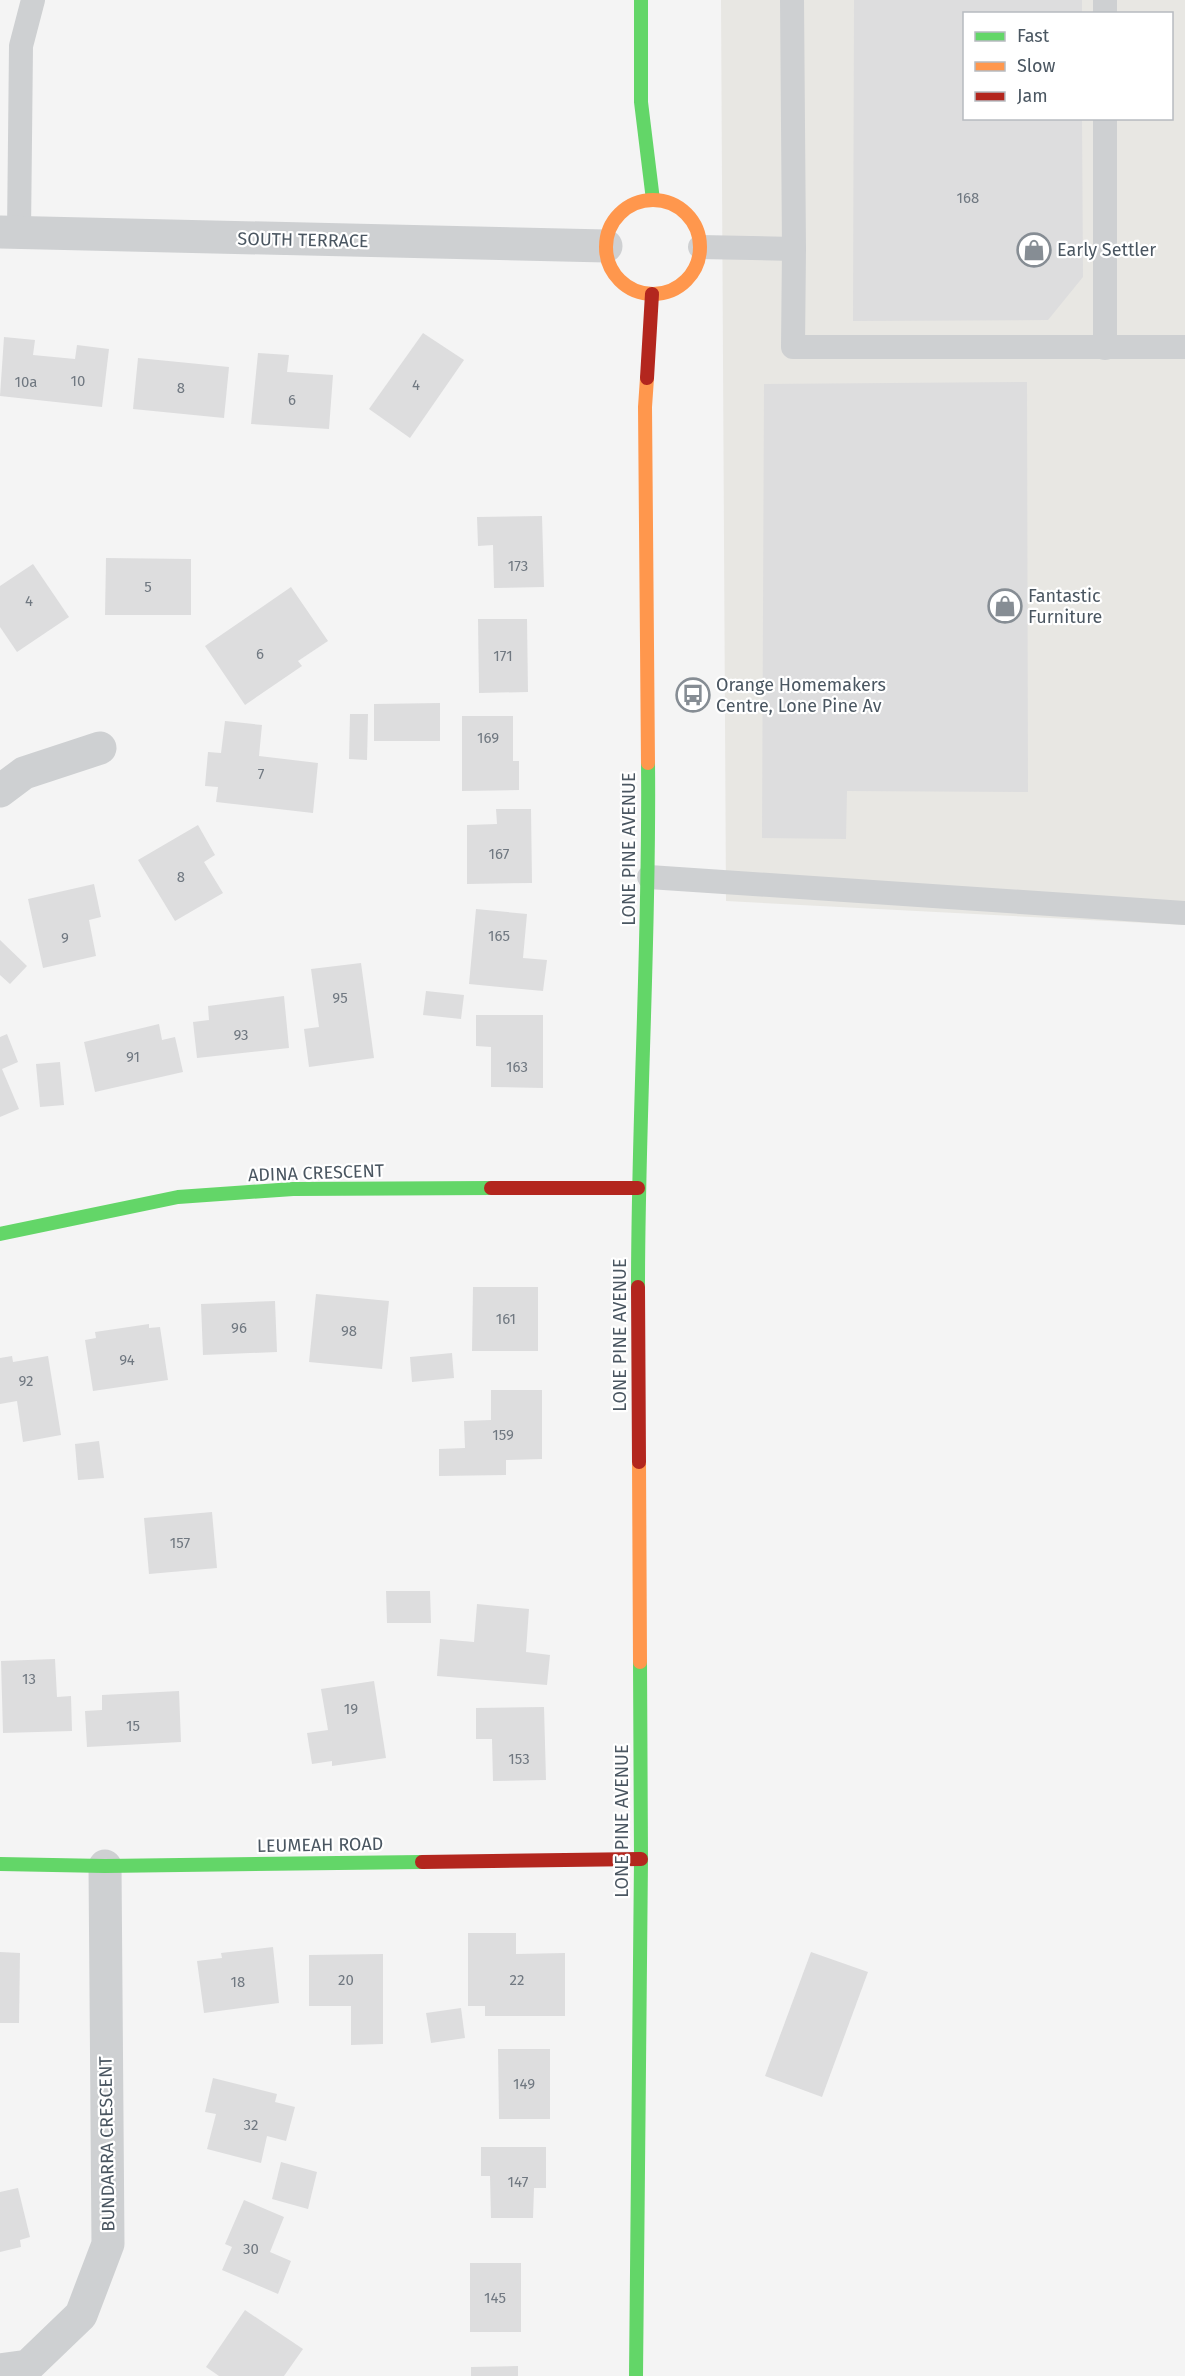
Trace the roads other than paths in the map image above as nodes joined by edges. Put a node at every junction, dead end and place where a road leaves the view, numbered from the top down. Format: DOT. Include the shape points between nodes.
graph roads {
  1 [pos="33,0"];
  2 [pos="641,0"];
  3 [pos="792,0"];
  4 [pos="1105,120"];
  5 [pos="653,200"];
  6 [pos="9,232"];
  7 [pos="606,246"];
  8 [pos="700,247"];
  9 [pos="794,249"];
  10 [pos="652,294"];
  11 [pos="1185,347"];
  12 [pos="1105,348"];
  13 [pos="100,748"];
  14 [pos="0,791"];
  15 [pos="649,876"];
  16 [pos="1185,913"];
  17 [pos="638,1188"];
  18 [pos="0,1234"];
  19 [pos="641,1859"];
  20 [pos="0,1864"];
  21 [pos="105,1866"];
  22 [pos="0,2370"];
  23 [pos="636,2376"];
  1 -- 6 [label="lane" via="21,46"];
  2 -- 5 [label="street" via="641,102"];
  3 -- 9 [label="lane"];
  4 -- 12 [label="lane"];
  5 -- 7 [label="street" via="639,202 615,219"];
  5 -- 8 [label="street" via="681,208 698,232"];
  6 -- 7 [label="street, SOUTH TERRACE"];
  7 -- 10 [label="street" via="611,267 624,284"];
  8 -- 9 [label="lane"];
  8 -- 10 [label="street" via="691,275 667,292"];
  9 -- 12 [label="lane" via="793,347"];
  10 -- 15 [label="street, LONE PINE AVENUE" via="645,407"];
  11 -- 12 [label="lane"];
  13 -- 14 [label="street" via="24,773"];
  15 -- 16 [label="lane"];
  15 -- 17 [label="street, LONE PINE AVENUE"];
  17 -- 18 [label="street, ADINA CRESCENT" via="293,1189 178,1197"];
  17 -- 19 [label="street, LONE PINE AVENUE"];
  19 -- 21 [label="street, LEUMEAH ROAD"];
  19 -- 23 [label="street, LONE PINE AVENUE"];
  20 -- 21 [label="street, LEUMEAH ROAD"];
  21 -- 22 [label="street, BUNDARRA CRESCENT" via="108,2244 81,2315 28,2366"];
}
